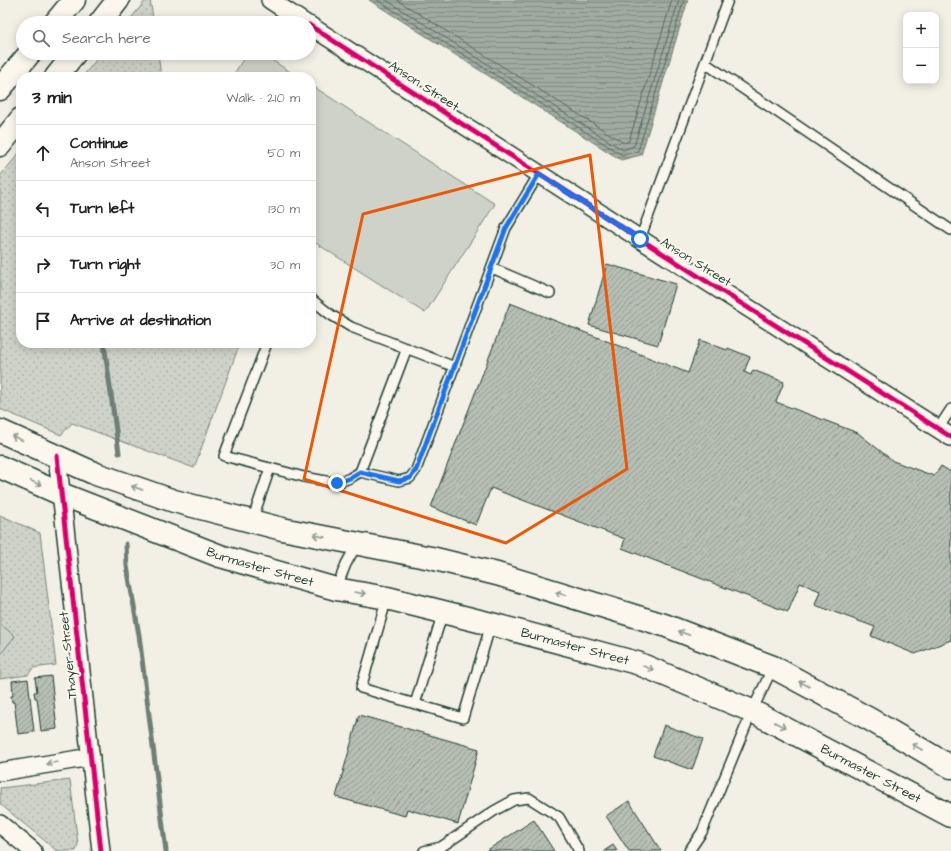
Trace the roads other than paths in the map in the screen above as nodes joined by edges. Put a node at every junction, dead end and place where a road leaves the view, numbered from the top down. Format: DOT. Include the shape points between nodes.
graph roads {
  1 [pos="74,0"];
  2 [pos="270,0"];
  3 [pos="728,0"];
  4 [pos="61,16"];
  5 [pos="295,16"];
  6 [pos="316,30"];
  7 [pos="24,60"];
  8 [pos="69,60"];
  9 [pos="705,63"];
  10 [pos="60,72"];
  11 [pos="0,89"];
  12 [pos="16,125"];
  13 [pos="0,145"];
  14 [pos="539,174"];
  15 [pos="951,230"];
  16 [pos="640,239"];
  17 [pos="492,268"];
  18 [pos="550,293"];
  19 [pos="316,303"];
  20 [pos="265,348"];
  21 [pos="407,348"];
  22 [pos="455,367"];
  23 [pos="951,409"];
  24 [pos="0,431"];
  25 [pos="945,433"];
  26 [pos="57,456"];
  27 [pos="0,467"];
  28 [pos="270,468"];
  29 [pos="360,472"];
  30 [pos="61,494"];
  31 [pos="252,521"];
  32 [pos="357,544"];
  33 [pos="336,589"];
  34 [pos="387,598"];
  35 [pos="443,612"];
  36 [pos="491,624"];
  37 [pos="773,667"];
  38 [pos="414,704"];
  39 [pos="752,711"];
  40 [pos="91,757"];
  41 [pos="949,764"];
  42 [pos="0,772"];
  43 [pos="951,816"];
  44 [pos="0,824"];
  45 [pos="33,851"];
  46 [pos="101,851"];
  47 [pos="424,851"];
  48 [pos="578,851"];
  49 [pos="689,851"];
  1 -- 4 [label="main road"];
  2 -- 5 [label="street"];
  3 -- 9 [label="lane"];
  6 -- 14 [label="street, Anson Street"];
  7 -- 11 [label="main road"];
  8 -- 10 [label="main road"];
  9 -- 15 [label="lane"];
  9 -- 16 [label="lane"];
  12 -- 13 [label="main road"];
  14 -- 16 [label="street, Anson Street"];
  14 -- 17 [label="lane" via="506,228"];
  16 -- 25 [label="street, Anson Street"];
  17 -- 18 [label="lane"];
  17 -- 22 [label="lane"];
  19 -- 21 [label="lane" via="351,327"];
  20 -- 28 [label="lane" via="224,456"];
  21 -- 22 [label="lane"];
  21 -- 29 [label="lane"];
  22 -- 29 [label="lane" via="416,470 410,478 399,481"];
  23 -- 25 [label="lane"];
  26 -- 24 [label="main road, one-way"];
  26 -- 30 [label="street, Thayer Street"];
  31 -- 26 [label="main road, one-way" via="174,501 96,474"];
  27 -- 30 [label="main road, Burmaster Street, one-way"];
  28 -- 29 [label="lane" via="337,483"];
  28 -- 31 [label="lane"];
  30 -- 33 [label="main road, Burmaster Street" via="220,556"];
  30 -- 40 [label="street, Thayer Street"];
  32 -- 31 [label="main road, one-way"];
  32 -- 33 [label="lane"];
  37 -- 32 [label="main road, one-way" via="664,625 498,574"];
  33 -- 34 [label="main road, Burmaster Street, one-way"];
  34 -- 35 [label="main road, Burmaster Street"];
  34 -- 38 [label="lane" via="361,688"];
  35 -- 36 [label="main road, Burmaster Street"];
  35 -- 38 [label="lane"];
  36 -- 38 [label="lane" via="463,718"];
  36 -- 39 [label="main road, Burmaster Street, one-way" via="637,663"];
  37 -- 39 [label="lane"];
  41 -- 37 [label="main road, one-way"];
  39 -- 43 [label="main road, Burmaster Street, one-way"];
  39 -- 49 [label="lane" via="702,832"];
  40 -- 42 [label="street, one-way"];
  40 -- 46 [label="street, Thayer Street"];
  44 -- 45 [label="street"];
  47 -- 48 [label="lane" via="441,847 494,810 514,800 530,798 558,817"];
}
